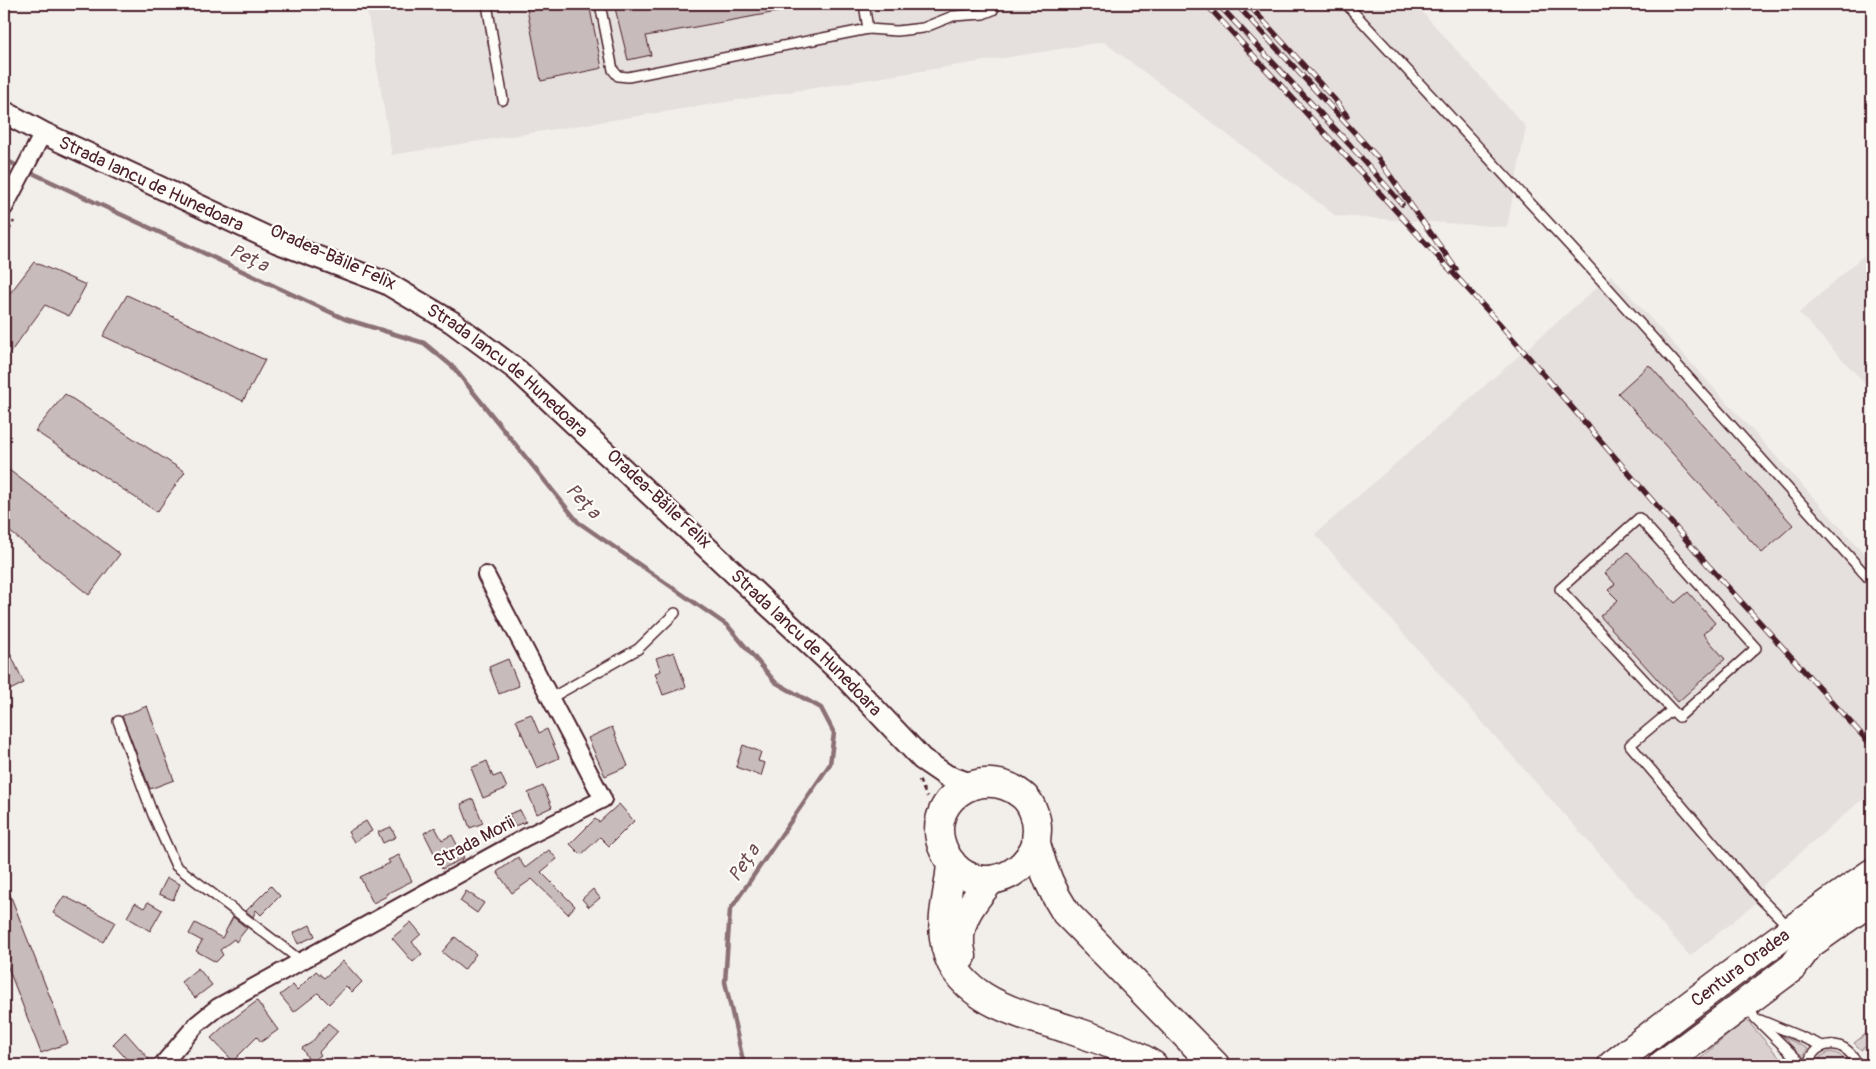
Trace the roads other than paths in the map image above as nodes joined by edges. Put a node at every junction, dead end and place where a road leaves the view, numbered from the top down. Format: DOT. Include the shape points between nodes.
graph roads {
  1 [pos="487,4"];
  2 [pos="600,4"];
  3 [pos="864,4"];
  4 [pos="996,4"];
  5 [pos="1346,4"];
  6 [pos="868,29"];
  7 [pos="503,100"];
  8 [pos="4,112"];
  9 [pos="40,139"];
  10 [pos="4,208"];
  11 [pos="486,575"];
  12 [pos="1872,582"];
  13 [pos="675,613"];
  14 [pos="550,699"];
  15 [pos="1672,710"];
  16 [pos="118,721"];
  17 [pos="922,759"];
  18 [pos="972,785"];
  19 [pos="946,808"];
  20 [pos="1036,844"];
  21 [pos="951,862"];
  22 [pos="1872,873"];
  23 [pos="999,878"];
  24 [pos="1872,890"];
  25 [pos="1872,900"];
  26 [pos="1066,912"];
  27 [pos="1791,929"];
  28 [pos="300,960"];
  29 [pos="982,995"];
  30 [pos="1751,1010"];
  31 [pos="1823,1046"];
  32 [pos="1637,1055"];
  33 [pos="162,1065"];
  34 [pos="1153,1065"];
  35 [pos="1215,1065"];
  36 [pos="1598,1065"];
  37 [pos="1612,1065"];
  38 [pos="1662,1065"];
  39 [pos="1803,1065"];
  40 [pos="1808,1065"];
  41 [pos="1857,1065"];
  1 -- 7 [label="lane"];
  2 -- 6 [label="lane" via="613,70 618,76 628,77"];
  3 -- 6 [label="lane"];
  4 -- 6 [label="lane" via="993,10 983,14 954,16 923,28 897,31"];
  5 -- 12 [label="lane"];
  8 -- 9 [label="street, Strada Iancu de Hunedoara"];
  9 -- 10 [label="street"];
  9 -- 17 [label="street, Strada Iancu de Hunedoara" via="277,242 386,283 452,322 516,370 560,410 840,672"];
  11 -- 14 [label="street, Strada Morii"];
  13 -- 14 [label="lane" via="638,649"];
  14 -- 28 [label="street, Strada Morii" via="602,799"];
  15 -- 15 [label="lane" via="1679,717 1756,648 1639,518 1560,589"];
  15 -- 27 [label="lane" via="1630,745 1761,899"];
  16 -- 28 [label="lane" via="176,866"];
  17 -- 18 [label="street, Strada Iancu de Hunedoara" via="947,776"];
  17 -- 19 [label="street, Strada Iancu de Hunedoara"];
  18 -- 19 [label="highway" via="957,794"];
  18 -- 20 [label="highway" via="998,783 1011,787 1024,797 1036,819"];
  19 -- 21 [label="highway" via="940,836"];
  20 -- 23 [label="highway" via="1022,866"];
  20 -- 26 [label="highway" via="1051,886"];
  21 -- 23 [label="highway" via="976,878"];
  21 -- 29 [label="highway" via="943,921 944,939 948,956 957,972"];
  22 -- 27 [label="highway, Centura Oradea"];
  23 -- 26 [label="highway"];
  23 -- 29 [label="highway" via="968,907 960,935 960,949 969,976"];
  24 -- 32 [label="highway, Centura Oradea"];
  25 -- 30 [label="highway" via="1810,944 1793,967"];
  26 -- 35 [label="highway"];
  27 -- 32 [label="highway, Centura Oradea"];
  28 -- 33 [label="street, Strada Morii" via="218,1007 196,1024"];
  29 -- 34 [label="highway" via="1010,1010 1117,1048"];
  30 -- 31 [label="lane"];
  30 -- 38 [label="highway"];
  30 -- 39 [label="lane"];
  31 -- 40 [label="lane" via="1812,1055"];
  31 -- 41 [label="lane" via="1844,1048 1855,1058"];
  32 -- 36 [label="highway"];
  32 -- 37 [label="highway, Centura Oradea"];
}
